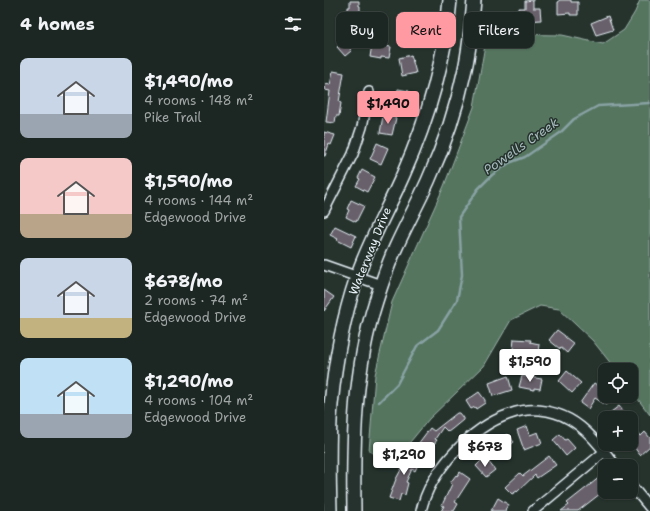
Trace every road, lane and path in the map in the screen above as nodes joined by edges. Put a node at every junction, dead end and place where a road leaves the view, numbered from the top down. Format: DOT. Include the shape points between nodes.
graph roads {
  1 [pos="450,0"];
  2 [pos="474,0"];
  3 [pos="369,92"];
  4 [pos="324,211"];
  5 [pos="324,265"];
  6 [pos="358,277"];
  7 [pos="381,285"];
  8 [pos="604,452"];
  9 [pos="610,459"];
  10 [pos="638,493"];
  11 [pos="650,508"];
  12 [pos="330,511"];
  13 [pos="354,511"];
  14 [pos="421,511"];
  15 [pos="533,511"];
  1 -- 6 [label="main road, Waterway Drive" via="438,78 420,134"];
  2 -- 7 [label="main road, Waterway Drive" via="465,68 451,121 428,181"];
  3 -- 4 [label="street" via="353,154"];
  5 -- 6 [label="street"];
  6 -- 7 [label="street"];
  6 -- 12 [label="main road, Waterway Drive" via="342,331 335,369 329,442"];
  7 -- 13 [label="main road, Waterway Drive" via="371,318 356,405"];
  8 -- 9 [label="street"];
  8 -- 14 [label="street" via="589,433 568,418 537,410 511,413 490,423 458,448 435,476"];
  8 -- 15 [label="street"];
  10 -- 11 [label="street"];
}
